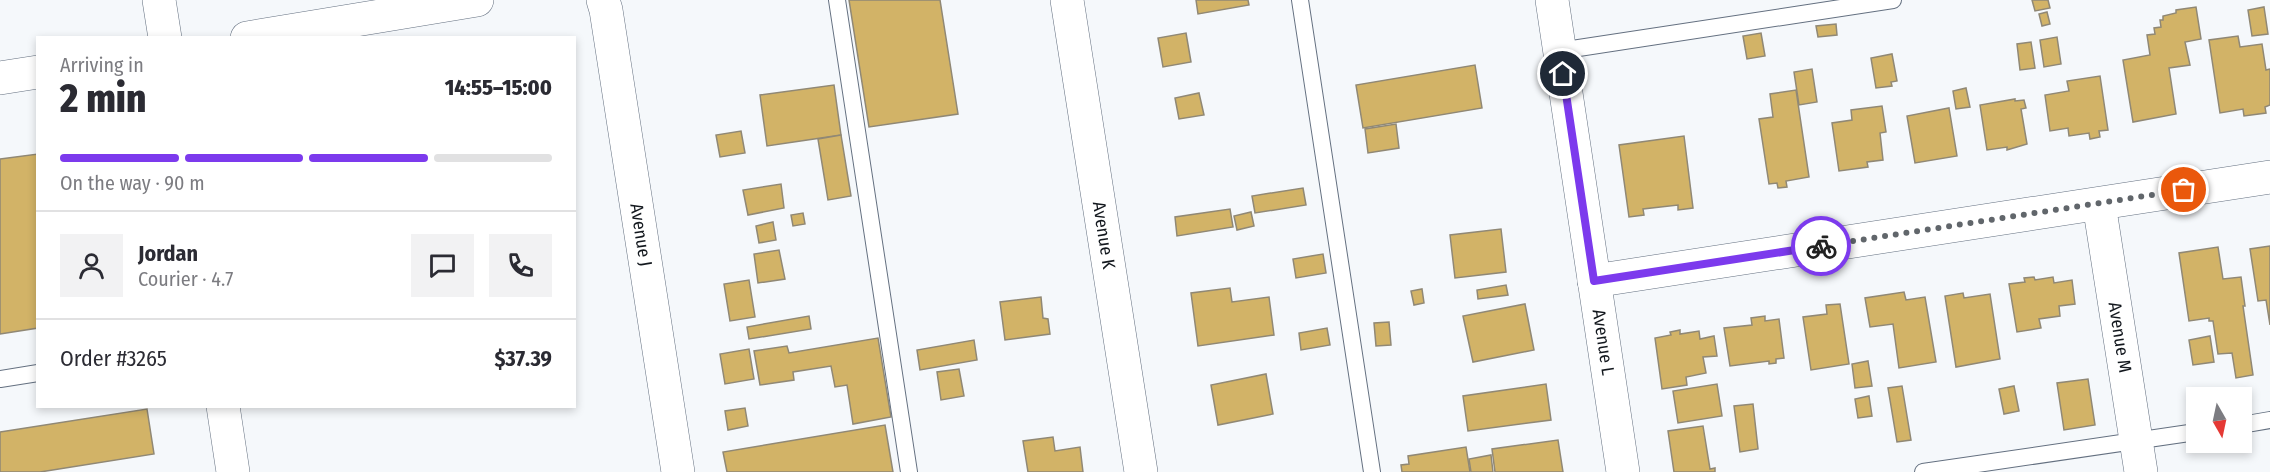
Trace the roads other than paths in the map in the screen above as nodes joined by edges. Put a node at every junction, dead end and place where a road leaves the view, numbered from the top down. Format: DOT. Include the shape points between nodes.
graph roads {
  1 [pos="159,0"];
  2 [pos="477,0"];
  3 [pos="603,0"];
  4 [pos="837,0"];
  5 [pos="1067,0"];
  6 [pos="1300,0"];
  7 [pos="1552,0"];
  8 [pos="1893,0"];
  9 [pos="165,36"];
  10 [pos="259,36"];
  11 [pos="1559,51"];
  12 [pos="36,72"];
  13 [pos="0,78"];
  14 [pos="2270,177"];
  15 [pos="2099,204"];
  16 [pos="1594,281"];
  17 [pos="36,374"];
  18 [pos="0,379"];
  19 [pos="223,408"];
  20 [pos="2270,420"];
  21 [pos="2252,423"];
  22 [pos="2186,436"];
  23 [pos="2138,456"];
  24 [pos="233,472"];
  25 [pos="678,472"];
  26 [pos="909,472"];
  27 [pos="1141,472"];
  28 [pos="1372,472"];
  29 [pos="1623,472"];
  30 [pos="1923,472"];
  1 -- 9 [label="street"];
  2 -- 10 [label="street"];
  3 -- 25 [label="street, Avenue J"];
  4 -- 26 [label="lane"];
  5 -- 27 [label="street, Avenue K"];
  6 -- 28 [label="lane"];
  7 -- 11 [label="street, Avenue L"];
  8 -- 11 [label="lane"];
  11 -- 16 [label="street, Avenue L"];
  12 -- 13 [label="street"];
  14 -- 15 [label="street"];
  15 -- 16 [label="street"];
  15 -- 23 [label="street, Avenue M"];
  16 -- 29 [label="street, Avenue L"];
  17 -- 18 [label="lane"];
  19 -- 24 [label="street"];
  20 -- 21 [label="lane"];
  22 -- 23 [label="lane"];
  23 -- 30 [label="lane"];
}
